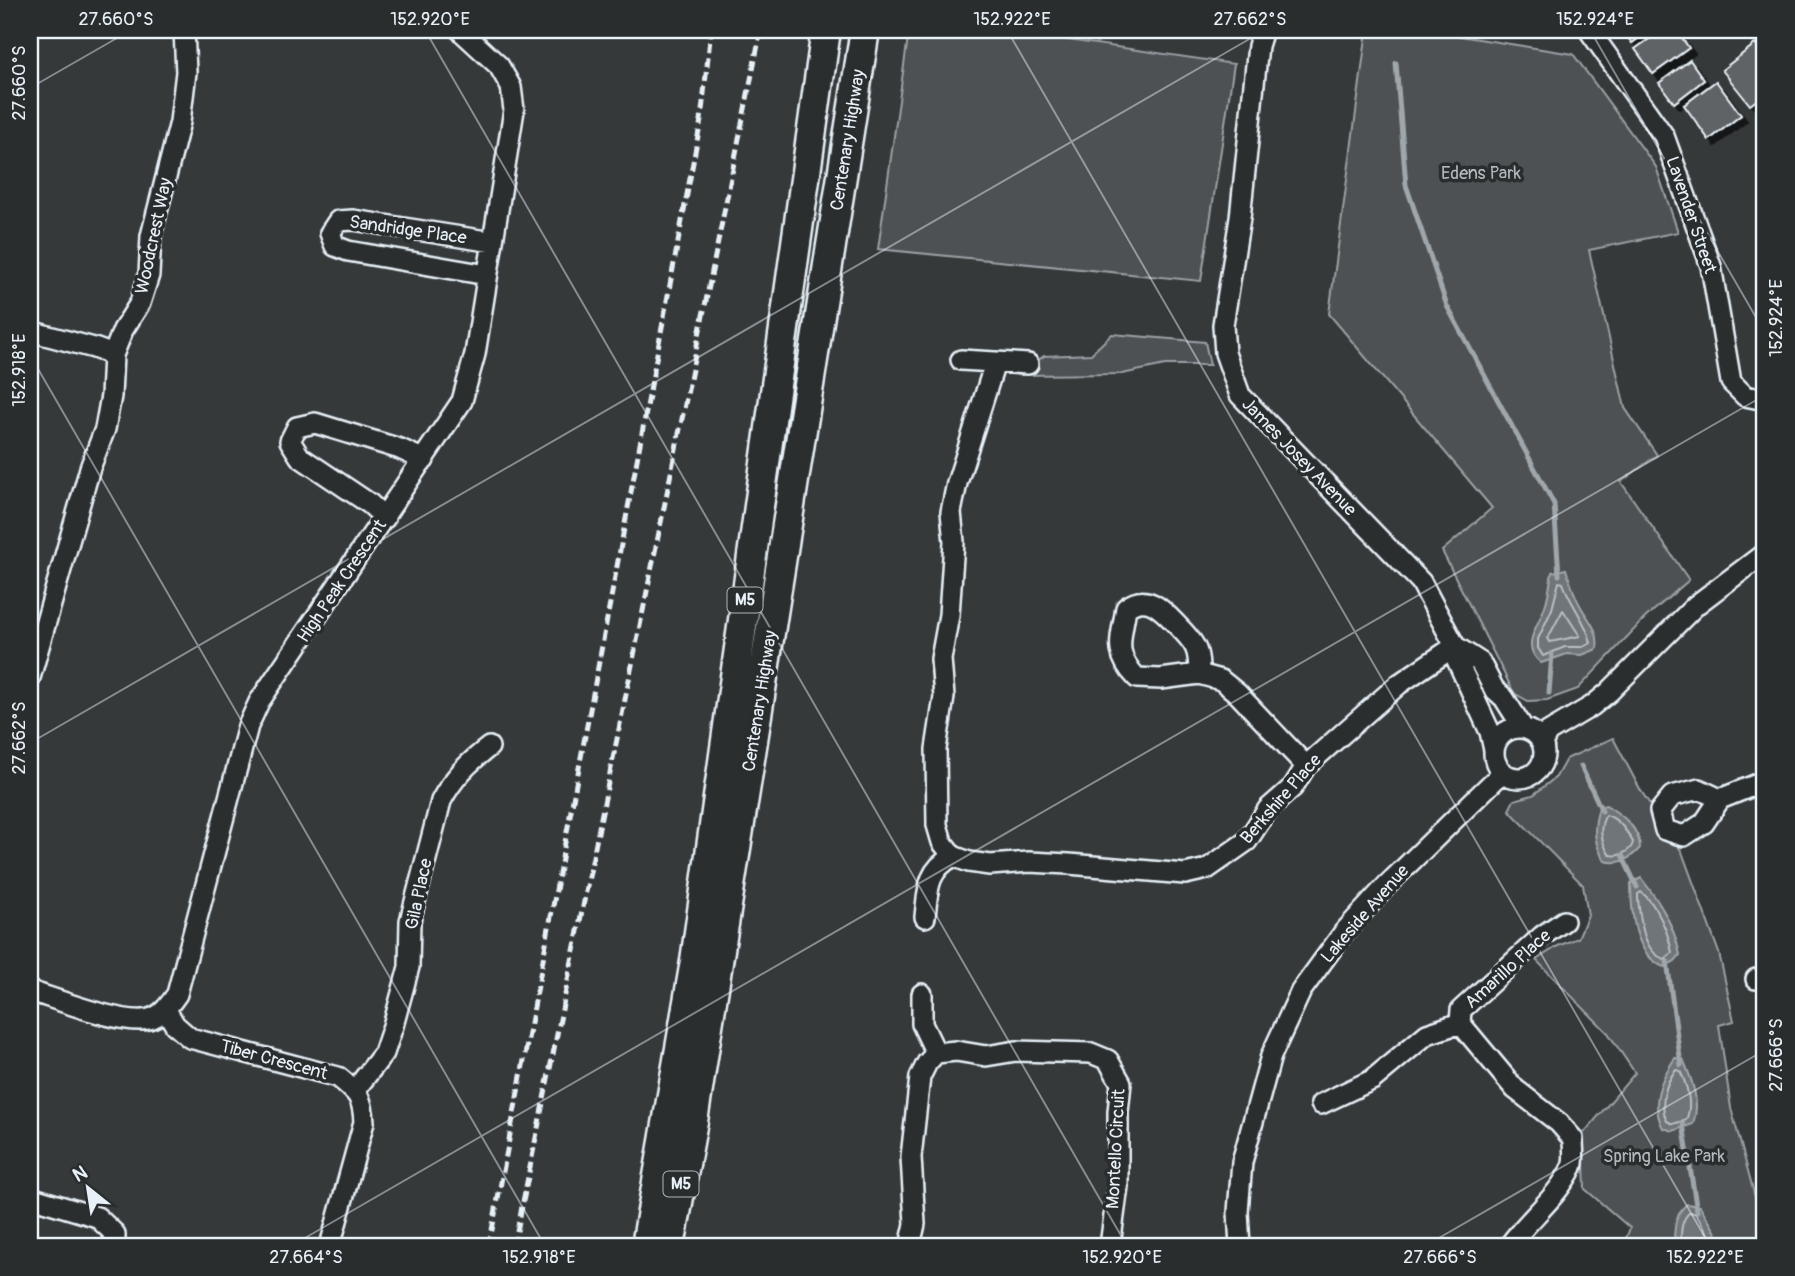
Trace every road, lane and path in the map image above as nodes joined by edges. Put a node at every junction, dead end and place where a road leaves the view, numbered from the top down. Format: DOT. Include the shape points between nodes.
graph roads {
  1 [pos="184,30"];
  2 [pos="460,30"];
  3 [pos="826,30"];
  4 [pos="865,30"];
  5 [pos="1263,30"];
  6 [pos="1589,30"];
  7 [pos="493,242"];
  8 [pos="487,275"];
  9 [pos="30,331"];
  10 [pos="113,355"];
  11 [pos="961,360"];
  12 [pos="995,363"];
  13 [pos="1028,364"];
  14 [pos="1765,400"];
  15 [pos="424,460"];
  16 [pos="385,518"];
  17 [pos="1765,553"];
  18 [pos="1455,646"];
  19 [pos="1199,674"];
  20 [pos="30,678"];
  21 [pos="1523,728"];
  22 [pos="1542,743"];
  23 [pos="489,747"];
  24 [pos="1494,750"];
  25 [pos="1306,766"];
  26 [pos="1503,772"];
  27 [pos="1765,781"];
  28 [pos="1720,799"];
  29 [pos="953,856"];
  30 [pos="925,917"];
  31 [pos="1563,921"];
  32 [pos="30,991"];
  33 [pos="922,993"];
  34 [pos="166,1010"];
  35 [pos="1460,1023"];
  36 [pos="936,1053"];
  37 [pos="355,1090"];
  38 [pos="1321,1104"];
  39 [pos="693,1121"];
  40 [pos="30,1197"];
  41 [pos="115,1246"];
  42 [pos="330,1246"];
  43 [pos="646,1246"];
  44 [pos="670,1246"];
  45 [pos="685,1246"];
  46 [pos="910,1246"];
  47 [pos="1110,1246"];
  48 [pos="1240,1246"];
  49 [pos="1509,1246"];
  1 -- 10 [label="street, Woodcrest Way" via="186,72 180,122 151,236 149,275"];
  2 -- 7 [label="street, High Peak Crescent" via="499,66 511,87 514,110"];
  3 -- 43 [label="highway, Centenary Highway / M5" via="695,961"];
  4 -- 39 [label="highway, Centenary Highway / M5"];
  5 -- 18 [label="street, James Josey Avenue" via="1223,325 1225,354 1240,395 1421,582"];
  6 -- 14 [label="street, Lavender Street" via="1664,136 1711,266 1731,382 1745,396"];
  7 -- 8 [label="street, High Peak Crescent"];
  7 -- 8 [label="street, Sandridge Place" via="353,220 338,221 330,233 335,246 348,251"];
  8 -- 15 [label="street, High Peak Crescent" via="470,379 462,401"];
  9 -- 10 [label="street"];
  10 -- 20 [label="street, Woodcrest Way" via="105,429"];
  11 -- 12 [label="street"];
  12 -- 13 [label="street"];
  12 -- 29 [label="street" via="951,512 954,542 936,749 937,825"];
  15 -- 16 [label="street, High Peak Crescent"];
  15 -- 16 [label="street" via="315,424 297,426 290,441 300,457"];
  16 -- 34 [label="street, High Peak Crescent" via="259,702 248,726 177,993"];
  17 -- 22 [label="street" via="1696,605 1609,692 1548,732"];
  18 -- 21 [label="street, James Josey Avenue" via="1480,662"];
  18 -- 24 [label="street, James Josey Avenue"];
  18 -- 25 [label="street, Berkshire Place" via="1399,684"];
  19 -- 19 [label="street" via="1137,678 1123,663 1120,645 1126,608 1143,601 1164,611 1195,646"];
  19 -- 25 [label="street" via="1221,680 1237,693"];
  21 -- 22 [label="street"];
  21 -- 24 [label="street" via="1505,731"];
  22 -- 26 [label="street" via="1543,759 1534,773 1518,778"];
  23 -- 37 [label="street, Gila Place" via="465,765 441,801 410,921 409,967 393,1026 384,1053"];
  24 -- 26 [label="street"];
  25 -- 29 [label="street, Berkshire Place" via="1247,841 1208,869 1185,874 1029,862 990,865"];
  26 -- 48 [label="street, Lakeside Avenue" via="1387,885 1344,932 1301,991 1270,1056 1242,1162"];
  27 -- 28 [label="street"];
  29 -- 30 [label="street" via="932,873"];
  31 -- 35 [label="street, Amarillo Place" via="1471,999 1461,1010"];
  32 -- 34 [label="street" via="127,1020 149,1019"];
  33 -- 36 [label="street" via="922,1024"];
  34 -- 37 [label="street, Tiber Crescent" via="190,1038 338,1077"];
  35 -- 38 [label="street" via="1427,1034 1372,1080"];
  35 -- 49 [label="street, Amarillo Place" via="1515,1089 1573,1139 1573,1165"];
  36 -- 46 [label="street" via="920,1077 911,1157 915,1224"];
  36 -- 47 [label="street, Montello Circuit" via="1091,1053 1108,1060 1121,1083 1118,1186"];
  37 -- 42 [label="street" via="363,1105 364,1122"];
  39 -- 44 [label="highway, Centenary Highway / M5"];
  39 -- 45 [label="highway" via="697,1145"];
  40 -- 41 [label="street" via="97,1217 115,1234"];
}
